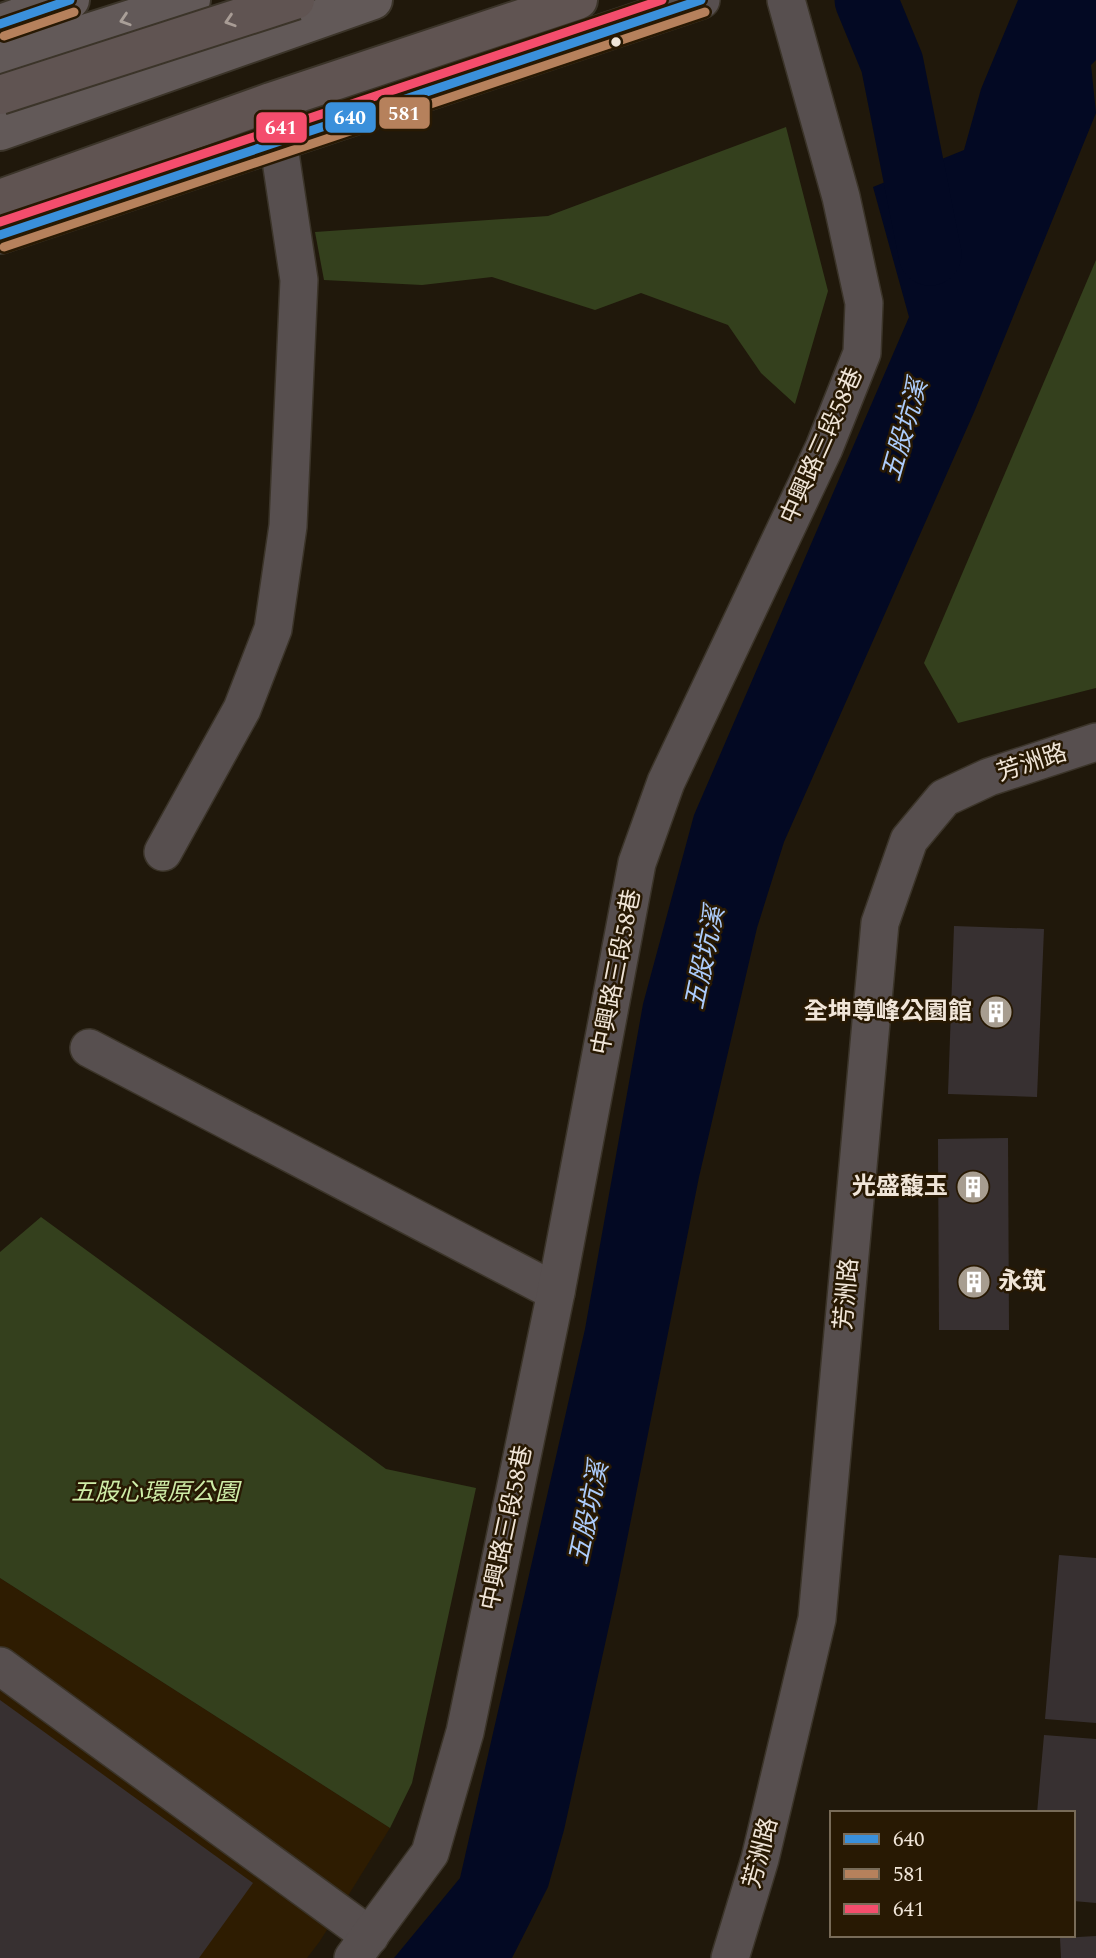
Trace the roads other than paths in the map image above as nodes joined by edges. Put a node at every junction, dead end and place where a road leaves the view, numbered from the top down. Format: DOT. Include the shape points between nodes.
graph roads {
  1 [pos="70,0"];
  2 [pos="191,0"];
  3 [pos="285,0"];
  4 [pos="295,0"];
  5 [pos="373,0"];
  6 [pos="506,0"];
  7 [pos="578,0"];
  8 [pos="701,0"];
  9 [pos="786,0"];
  10 [pos="334,13"];
  11 [pos="0,24"];
  12 [pos="0,61"];
  13 [pos="0,95"];
  14 [pos="0,131"];
  15 [pos="278,141"];
  16 [pos="0,175"];
  17 [pos="0,199"];
  18 [pos="0,235"];
  19 [pos="1096,742"];
  20 [pos="163,852"];
  21 [pos="89,1048"];
  22 [pos="556,1292"];
  23 [pos="0,1666"];
  24 [pos="361,1947"];
  25 [pos="730,1958"];
  1 -- 11 [label="main road"];
  2 -- 12 [label="main road, one-way"];
  3 -- 10 [label="main road"];
  4 -- 13 [label="highway, one-way, bridge"];
  5 -- 10 [label="main road"];
  6 -- 16 [label="highway"];
  7 -- 17 [label="highway"];
  8 -- 15 [label="street"];
  9 -- 22 [label="street, 中興路三段58巷" via="862,290 862,354 824,448 666,782 638,863"];
  10 -- 14 [label="main road"];
  15 -- 18 [label="street"];
  15 -- 20 [label="street" via="299,280 288,526 273,629 242,709"];
  19 -- 25 [label="street, 芳洲路" via="989,777 944,798 909,840 880,923 817,1619 760,1859"];
  21 -- 22 [label="street"];
  22 -- 24 [label="street, 中興路三段58巷" via="461,1745 430,1853"];
  23 -- 24 [label="street"];
}
